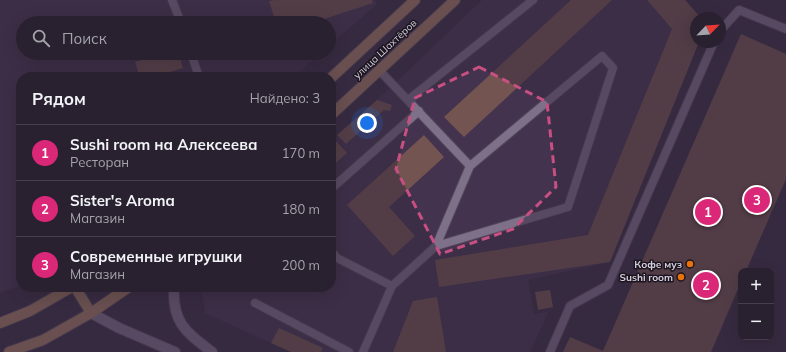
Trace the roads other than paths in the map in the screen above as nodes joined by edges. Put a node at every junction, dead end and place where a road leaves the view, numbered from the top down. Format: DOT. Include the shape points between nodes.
graph roads {
  1 [pos="172,0"];
  2 [pos="415,0"];
  3 [pos="455,0"];
  4 [pos="533,0"];
  5 [pos="178,16"];
  6 [pos="726,24"];
  7 [pos="786,29"];
  8 [pos="711,48"];
  9 [pos="193,60"];
  10 [pos="380,71"];
  11 [pos="197,72"];
  12 [pos="336,73"];
  13 [pos="408,100"];
  14 [pos="336,111"];
  15 [pos="419,111"];
  16 [pos="470,166"];
  17 [pos="336,185"];
  18 [pos="436,246"];
  19 [pos="336,257"];
  20 [pos="392,286"];
  21 [pos="64,292"];
  22 [pos="76,292"];
  23 [pos="122,292"];
  24 [pos="174,292"];
  25 [pos="255,303"];
  26 [pos="91,313"];
  27 [pos="0,323"];
  28 [pos="10,352"];
  29 [pos="176,352"];
  30 [pos="212,352"];
  31 [pos="349,352"];
  32 [pos="363,352"];
  33 [pos="550,352"];
  1 -- 5 [label="lane"];
  2 -- 12 [label="main road, улица Шахтёров"];
  3 -- 10 [label="main road, улица Шахтёров"];
  4 -- 13 [label="lane"];
  6 -- 7 [label="lane" via="739,10"];
  8 -- 33 [label="lane" via="608,285 570,306"];
  9 -- 11 [label="lane"];
  10 -- 13 [label="lane"];
  10 -- 14 [label="main road, улица Шахтёров"];
  13 -- 15 [label="lane"];
  15 -- 16 [label="lane"];
  15 -- 17 [label="lane"];
  16 -- 18 [label="lane"];
  16 -- 18 [label="lane" via="602,56 613,68 568,208"];
  18 -- 20 [label="lane"];
  19 -- 20 [label="lane"];
  20 -- 32 [label="lane"];
  21 -- 27 [label="main road" via="30,311"];
  22 -- 26 [label="main road"];
  23 -- 26 [label="main road"];
  24 -- 30 [label="street" via="173,302 181,325"];
  25 -- 31 [label="lane"];
  26 -- 28 [label="main road" via="43,340"];
  26 -- 29 [label="street"];
}
